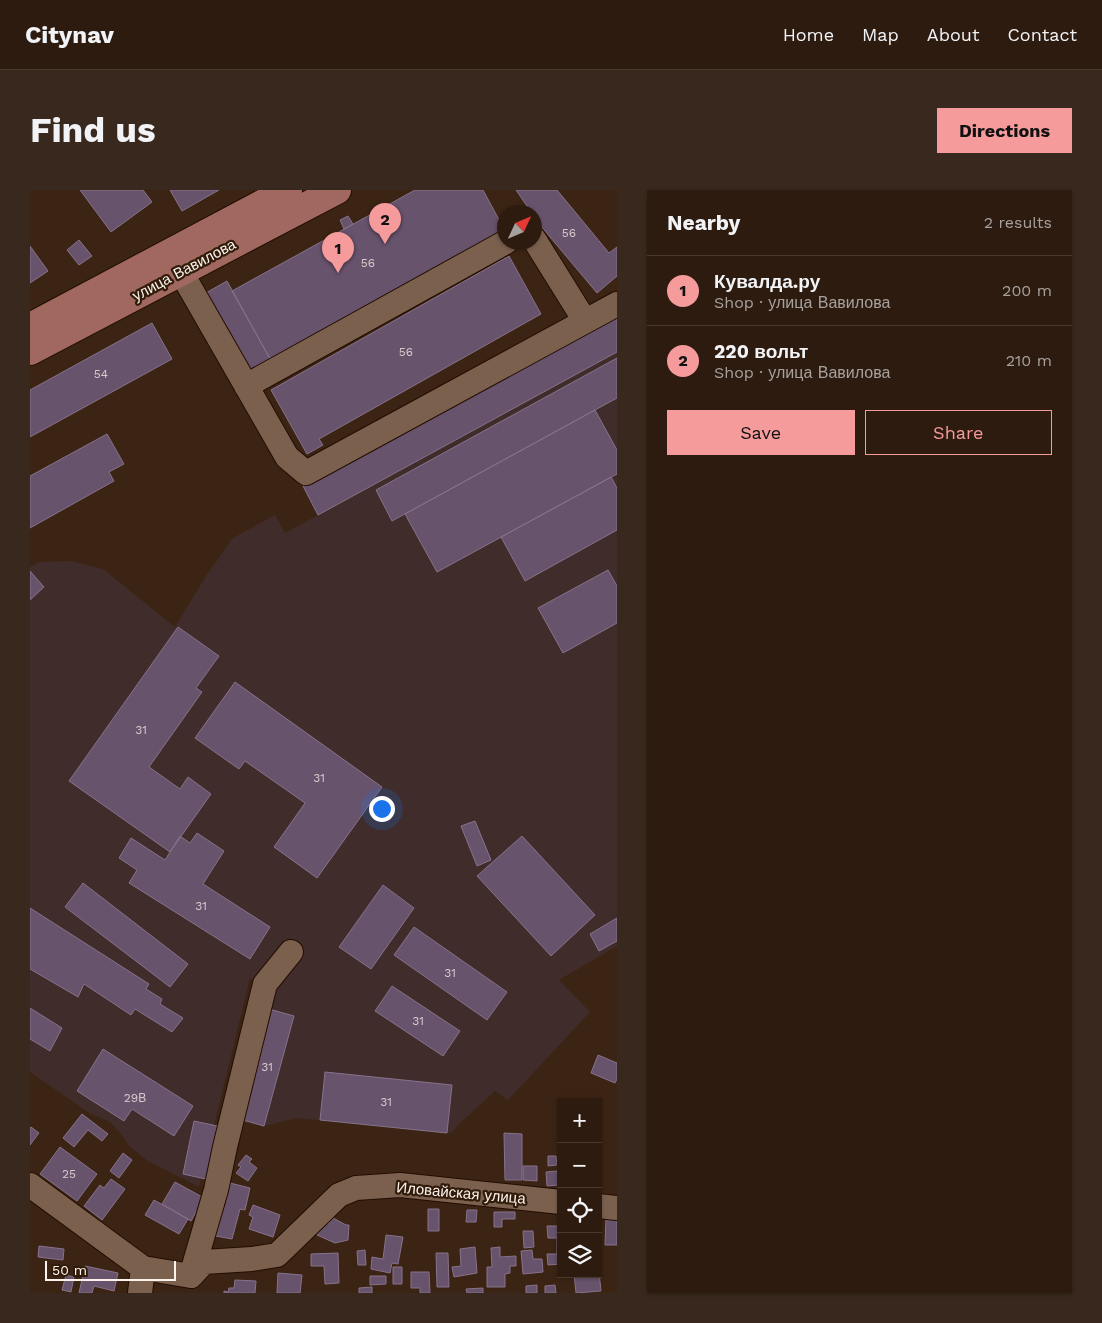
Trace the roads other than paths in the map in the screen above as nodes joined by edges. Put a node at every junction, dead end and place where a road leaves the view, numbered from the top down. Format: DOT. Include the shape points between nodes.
graph roads {
  1 [pos="288,190"];
  2 [pos="337,190"];
  3 [pos="497,247"];
  4 [pos="540,250"];
  5 [pos="181,272"];
  6 [pos="617,304"];
  7 [pos="585,321"];
  8 [pos="30,327"];
  9 [pos="30,351"];
  10 [pos="246,386"];
  11 [pos="291,952"];
  12 [pos="30,1185"];
  13 [pos="557,1202"];
  14 [pos="602,1206"];
  15 [pos="617,1208"];
  16 [pos="144,1268"];
  17 [pos="191,1276"];
  18 [pos="140,1293"];
  1 -- 8 [label="main road, улица Вавилова"];
  2 -- 5 [label="main road, улица Вавилова"];
  3 -- 10 [label="street"];
  4 -- 7 [label="street"];
  5 -- 9 [label="main road, улица Вавилова"];
  5 -- 10 [label="street"];
  6 -- 7 [label="street"];
  7 -- 10 [label="street" via="306,473 287,457"];
  11 -- 17 [label="street" via="265,984 216,1190"];
  12 -- 16 [label="street"];
  13 -- 17 [label="street, Иловайская улица" via="400,1185 356,1188 339,1195 277,1255 204,1262"];
  14 -- 15 [label="street"];
  16 -- 17 [label="street"];
  16 -- 18 [label="street"];
}
